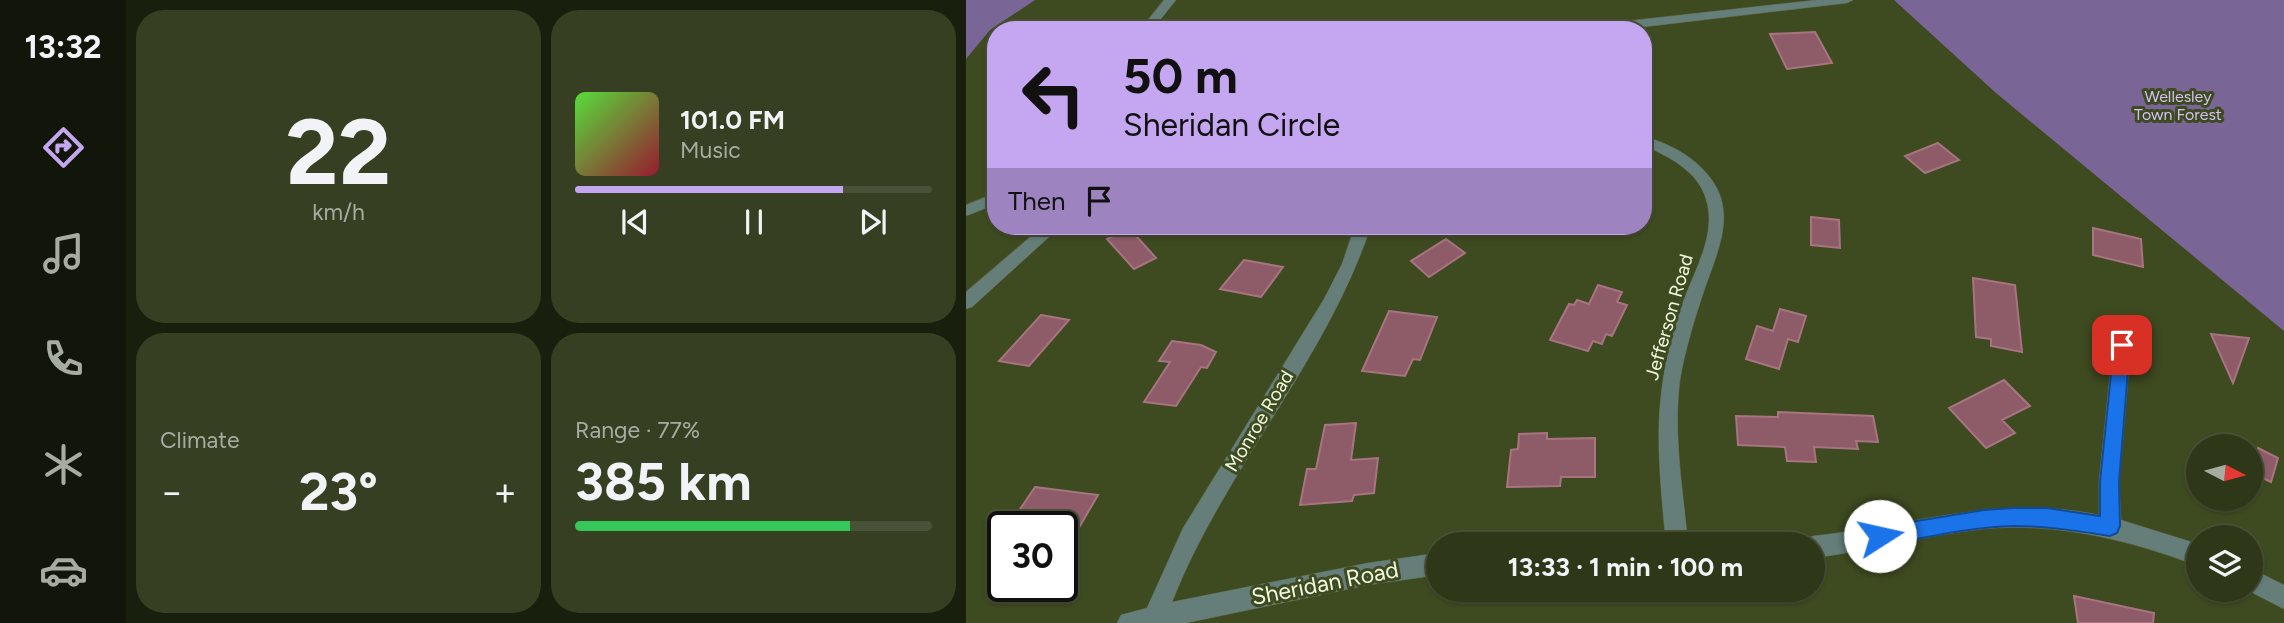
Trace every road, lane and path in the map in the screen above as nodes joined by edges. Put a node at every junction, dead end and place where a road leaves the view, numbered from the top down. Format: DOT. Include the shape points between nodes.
graph roads {
  1 [pos="1170,0"];
  2 [pos="1847,0"];
  3 [pos="1153,21"];
  4 [pos="1652,22"];
  5 [pos="1652,144"];
  6 [pos="987,202"];
  7 [pos="966,211"];
  8 [pos="1043,235"];
  9 [pos="1360,235"];
  10 [pos="966,302"];
  11 [pos="2122,345"];
  12 [pos="2110,526"];
  13 [pos="1676,532"];
  14 [pos="1825,545"];
  15 [pos="2186,551"];
  16 [pos="1426,566"];
  17 [pos="2263,586"];
  18 [pos="2284,597"];
  19 [pos="1156,617"];
  20 [pos="1129,623"];
  1 -- 3 [label="street"];
  2 -- 4 [label="street"];
  5 -- 13 [label="street, Jefferson Road" via="1696,169 1716,203 1716,231 1675,357 1668,403"];
  6 -- 7 [label="street"];
  8 -- 10 [label="street"];
  9 -- 19 [label="street, Monroe Road" via="1342,283 1191,535"];
  11 -- 12 [label="street" via="2109,482"];
  12 -- 14 [label="street" via="2047,518 1984,519"];
  12 -- 15 [label="street"];
  16 -- 19 [label="street, Sheridan Road"];
  17 -- 18 [label="street"];
  19 -- 20 [label="street, Sheridan Road"];
}
